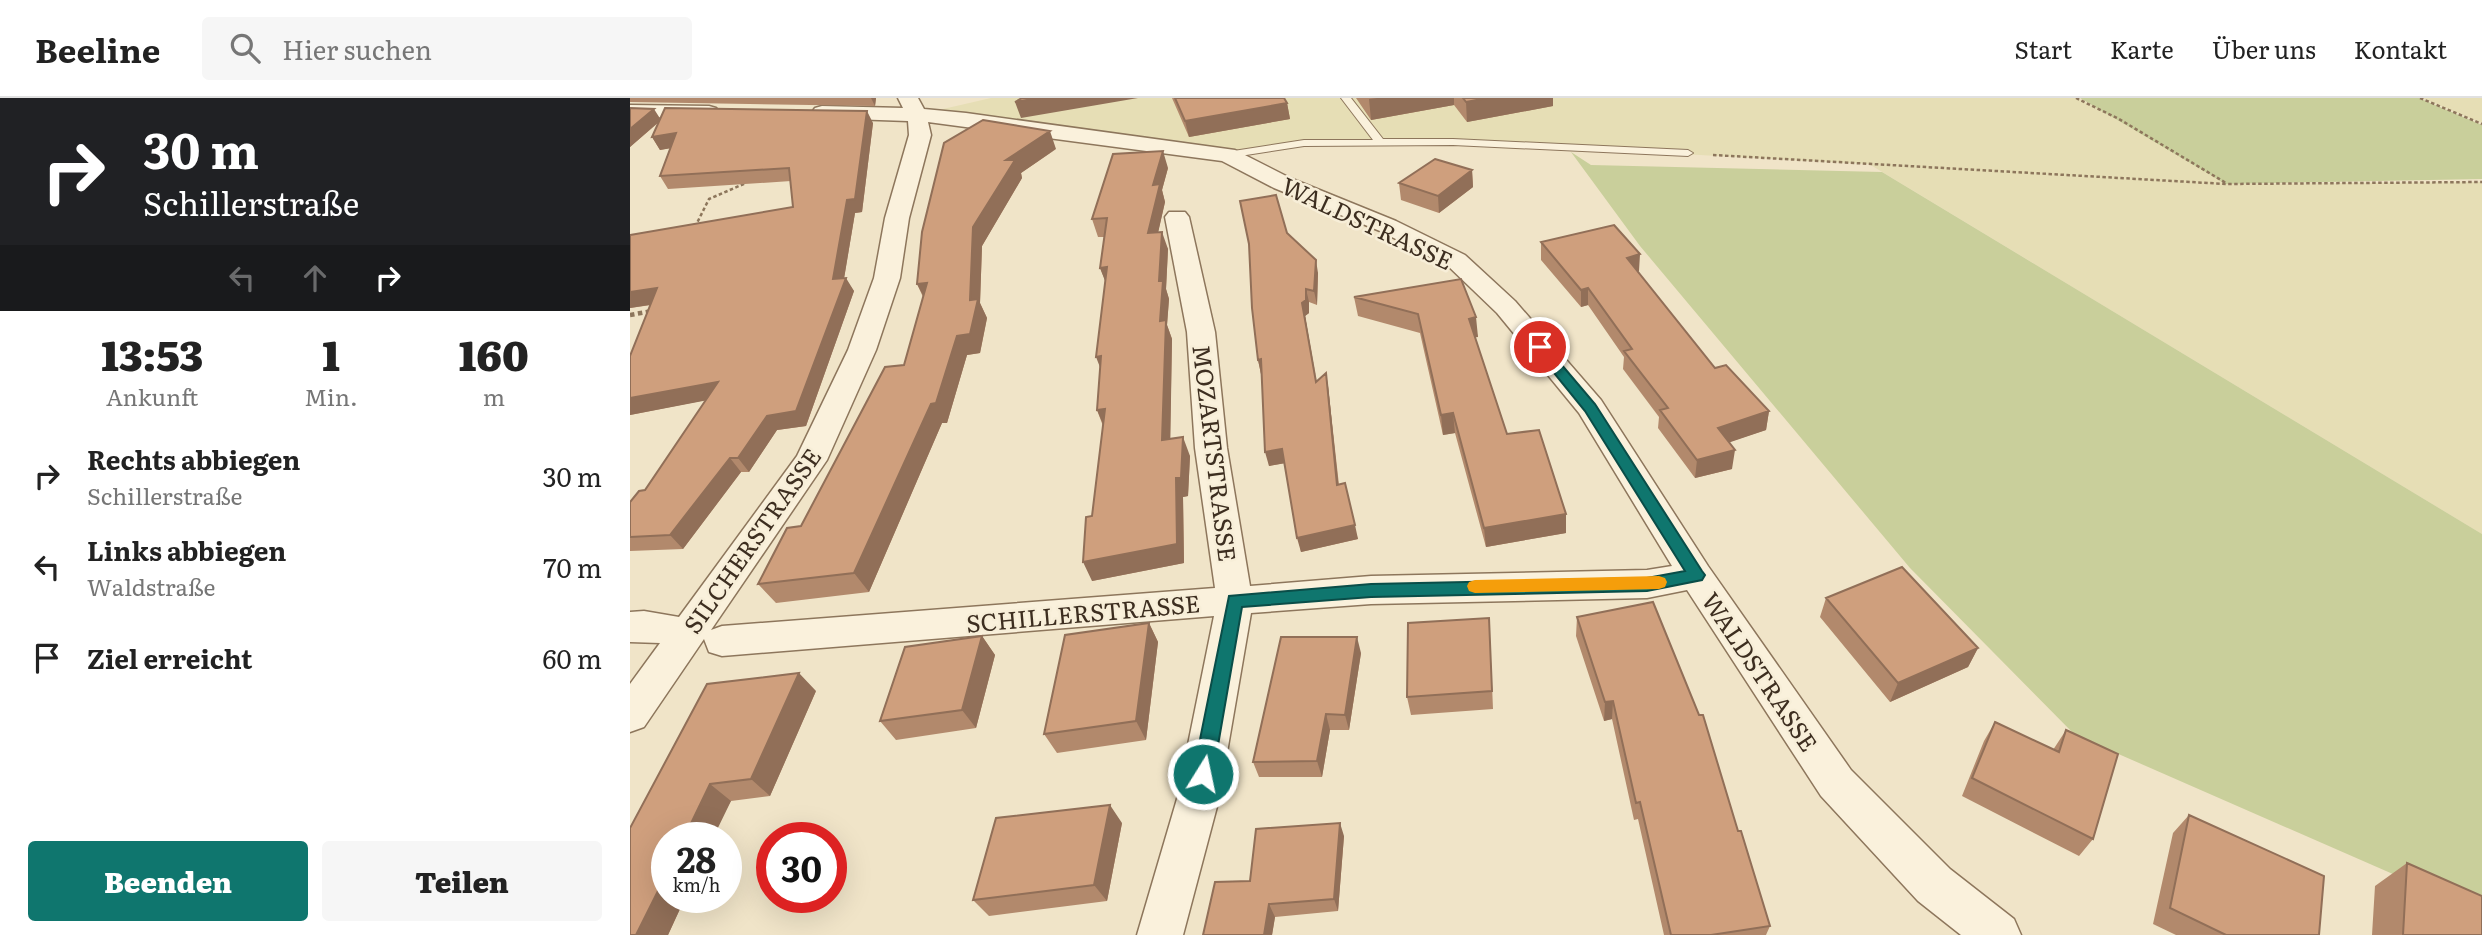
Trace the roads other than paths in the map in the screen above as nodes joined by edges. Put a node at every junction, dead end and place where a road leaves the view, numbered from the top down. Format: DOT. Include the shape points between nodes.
graph roads {
  1 [pos="1346,98"];
  2 [pos="912,106"];
  3 [pos="630,111"];
  4 [pos="728,112"];
  5 [pos="804,112"];
  6 [pos="1380,142"];
  7 [pos="1688,153"];
  8 [pos="1227,155"];
  9 [pos="1177,217"];
  10 [pos="1696,575"];
  11 [pos="1235,600"];
  12 [pos="630,628"];
  13 [pos="704,637"];
  14 [pos="630,715"];
  15 [pos="1160,935"];
  16 [pos="1998,935"];
  1 -- 6 [label="lane"];
  2 -- 5 [label="street, WALDSTRASSE"];
  2 -- 8 [label="street, WALDSTRASSE"];
  2 -- 13 [label="street, SILCHERSTRASSE" via="920,135 897,218 887,278 862,350 811,460"];
  3 -- 4 [label="street"];
  6 -- 7 [label="lane"];
  6 -- 8 [label="lane" via="1304,143"];
  8 -- 10 [label="street, WALDSTRASSE" via="1456,260 1506,307 1590,408"];
  9 -- 11 [label="street, MOZARTSTRASSE" via="1201,332 1212,448"];
  10 -- 11 [label="street, SCHILLERSTRASSE" via="1647,584 1371,590"];
  10 -- 16 [label="street, WALDSTRASSE" via="1836,783 1934,885"];
  11 -- 13 [label="street, SCHILLERSTRASSE"];
  11 -- 15 [label="street, MOZARTSTRASSE" via="1198,799"];
  12 -- 13 [label="street, SCHILLERSTRASSE" via="644,626"];
  13 -- 14 [label="street, SILCHERSTRASSE"];
}
